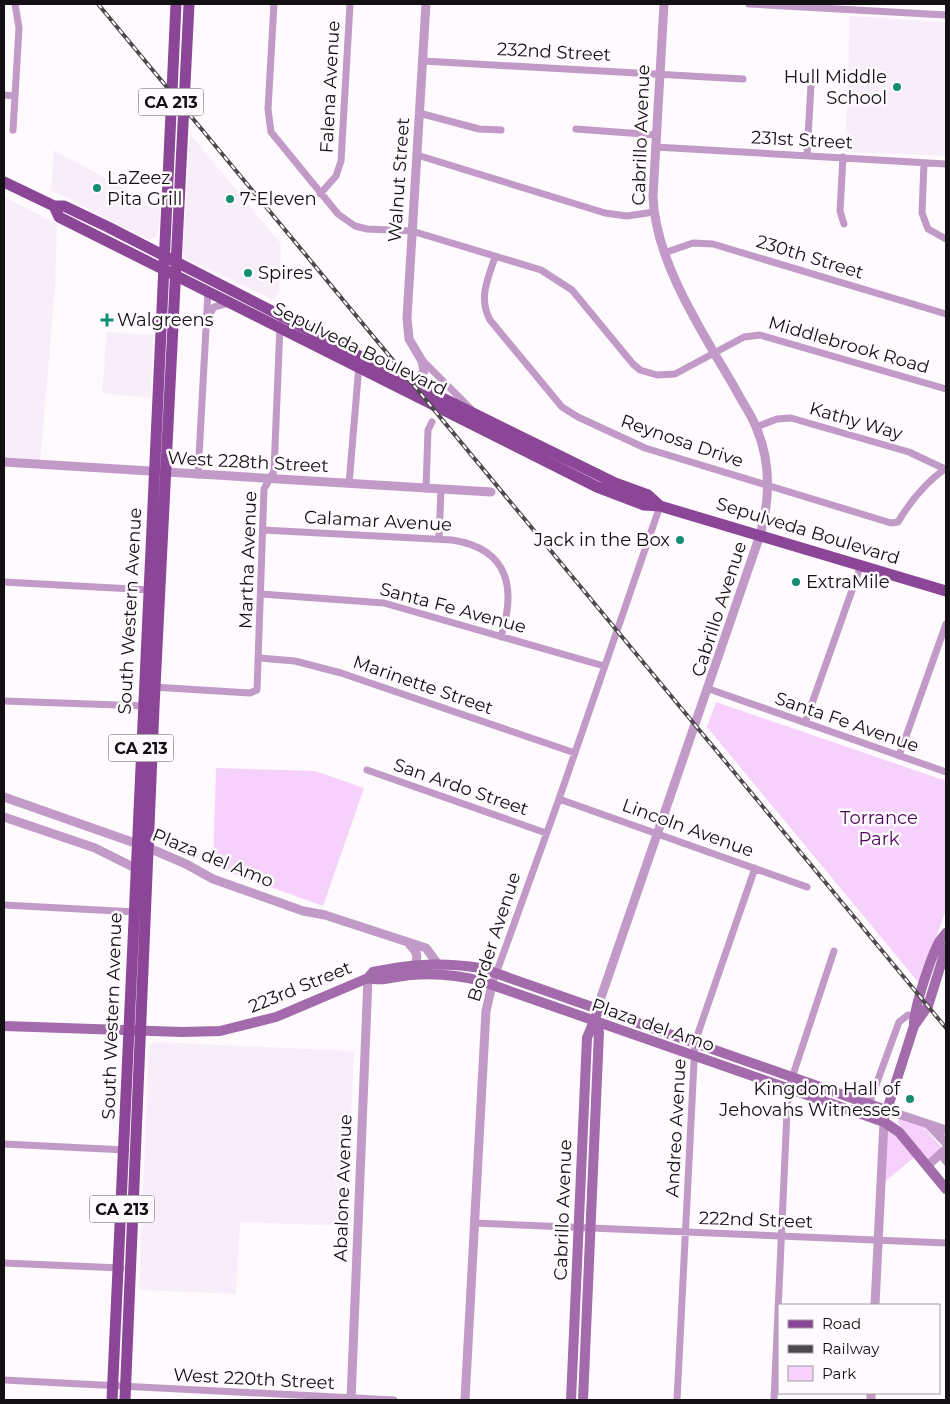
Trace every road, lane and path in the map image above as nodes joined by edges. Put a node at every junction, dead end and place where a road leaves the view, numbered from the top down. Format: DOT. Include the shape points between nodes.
graph roads {
  1 [pos="15,4"];
  2 [pos="176,4"];
  3 [pos="188,4"];
  4 [pos="274,4"];
  5 [pos="350,4"];
  6 [pos="426,4"];
  7 [pos="664,4"];
  8 [pos="749,4"];
  9 [pos="946,15"];
  10 [pos="423,61"];
  11 [pos="660,73"];
  12 [pos="743,79"];
  13 [pos="812,85"];
  14 [pos="4,95"];
  15 [pos="14,96"];
  16 [pos="420,113"];
  17 [pos="576,129"];
  18 [pos="13,130"];
  19 [pos="501,130"];
  20 [pos="656,135"];
  21 [pos="655,147"];
  22 [pos="417,155"];
  23 [pos="807,155"];
  24 [pos="843,157"];
  25 [pos="924,163"];
  26 [pos="946,164"];
  27 [pos="4,182"];
  28 [pos="320,194"];
  29 [pos="54,206"];
  30 [pos="654,212"];
  31 [pos="844,224"];
  32 [pos="412,232"];
  33 [pos="946,238"];
  34 [pos="664,253"];
  35 [pos="164,254"];
  36 [pos="495,257"];
  37 [pos="175,261"];
  38 [pos="163,269"];
  39 [pos="174,275"];
  40 [pos="208,292"];
  41 [pos="229,303"];
  42 [pos="946,314"];
  43 [pos="280,315"];
  44 [pos="206,321"];
  45 [pos="280,329"];
  46 [pos="715,353"];
  47 [pos="418,355"];
  48 [pos="361,356"];
  49 [pos="358,368"];
  50 [pos="412,389"];
  51 [pos="946,389"];
  52 [pos="156,401"];
  53 [pos="472,411"];
  54 [pos="432,422"];
  55 [pos="756,427"];
  56 [pos="167,436"];
  57 [pos="4,462"];
  58 [pos="559,462"];
  59 [pos="946,469"];
  60 [pos="159,473"];
  61 [pos="198,475"];
  62 [pos="269,479"];
  63 [pos="349,484"];
  64 [pos="768,485"];
  65 [pos="426,489"];
  66 [pos="442,489"];
  67 [pos="491,492"];
  68 [pos="660,506"];
  69 [pos="263,530"];
  70 [pos="760,535"];
  71 [pos="439,539"];
  72 [pos="861,565"];
  73 [pos="4,582"];
  74 [pos="154,591"];
  75 [pos="946,591"];
  76 [pos="261,594"];
  77 [pos="946,624"];
  78 [pos="501,637"];
  79 [pos="259,658"];
  80 [pos="604,666"];
  81 [pos="149,687"];
  82 [pos="709,689"];
  83 [pos="4,701"];
  84 [pos="148,707"];
  85 [pos="805,723"];
  86 [pos="575,753"];
  87 [pos="899,756"];
  88 [pos="367,770"];
  89 [pos="946,772"];
  90 [pos="4,797"];
  91 [pos="559,799"];
  92 [pos="4,817"];
  93 [pos="656,832"];
  94 [pos="546,833"];
  95 [pos="136,844"];
  96 [pos="149,848"];
  97 [pos="136,868"];
  98 [pos="755,868"];
  99 [pos="148,874"];
  100 [pos="807,887"];
  101 [pos="4,905"];
  102 [pos="134,912"];
  103 [pos="147,913"];
  104 [pos="946,935"];
  105 [pos="410,944"];
  106 [pos="946,948"];
  107 [pos="834,951"];
  108 [pos="438,963"];
  109 [pos="414,964"];
  110 [pos="497,973"];
  111 [pos="368,978"];
  112 [pos="492,985"];
  113 [pos="597,1009"];
  114 [pos="914,1021"];
  115 [pos="595,1022"];
  116 [pos="4,1026"];
  117 [pos="129,1029"];
  118 [pos="142,1030"];
  119 [pos="695,1042"];
  120 [pos="694,1056"];
  121 [pos="790,1077"];
  122 [pos="788,1090"];
  123 [pos="869,1104"];
  124 [pos="886,1110"];
  125 [pos="884,1122"];
  126 [pos="929,1124"];
  127 [pos="946,1130"];
  128 [pos="946,1143"];
  129 [pos="4,1144"];
  130 [pos="130,1150"];
  131 [pos="944,1155"];
  132 [pos="927,1166"];
  133 [pos="946,1189"];
  134 [pos="474,1222"];
  135 [pos="579,1228"];
  136 [pos="590,1228"];
  137 [pos="686,1233"];
  138 [pos="782,1236"];
  139 [pos="877,1240"];
  140 [pos="946,1243"];
  141 [pos="4,1263"];
  142 [pos="131,1263"];
  143 [pos="119,1268"];
  144 [pos="779,1304"];
  145 [pos="875,1304"];
  146 [pos="778,1318"];
  147 [pos="4,1380"];
  148 [pos="113,1386"];
  149 [pos="126,1387"];
  150 [pos="112,1400"];
  151 [pos="125,1400"];
  152 [pos="351,1400"];
  153 [pos="394,1400"];
  154 [pos="465,1400"];
  155 [pos="571,1400"];
  156 [pos="583,1400"];
  157 [pos="677,1400"];
  158 [pos="774,1400"];
  1 -- 15 [label="street" via="19,28"];
  2 -- 35 [label="main road, South Western Avenue / CA 213"];
  3 -- 37 [label="main road, South Western Avenue / CA 213"];
  4 -- 28 [label="street, Middlebrook Road" via="268,122 277,141"];
  5 -- 28 [label="street, Falena Avenue" via="341,160 336,176"];
  6 -- 10 [label="street, Walnut Street"];
  7 -- 11 [label="street, Cabrillo Avenue"];
  8 -- 9 [label="street"];
  10 -- 11 [label="street, 232nd Street"];
  10 -- 16 [label="street, Walnut Street"];
  11 -- 12 [label="street, 232nd Street"];
  11 -- 20 [label="street, Cabrillo Avenue"];
  13 -- 23 [label="street"];
  14 -- 15 [label="street"];
  15 -- 18 [label="street"];
  16 -- 19 [label="street" via="489,131"];
  16 -- 22 [label="street, Walnut Street"];
  17 -- 20 [label="street"];
  20 -- 21 [label="street, Cabrillo Avenue"];
  21 -- 23 [label="street, 231st Street"];
  21 -- 30 [label="street, Cabrillo Avenue"];
  22 -- 30 [label="street" via="605,213 627,216"];
  22 -- 32 [label="street, Walnut Street"];
  23 -- 24 [label="street, 231st Street"];
  24 -- 25 [label="street, 231st Street"];
  24 -- 31 [label="street" via="840,211"];
  25 -- 26 [label="street, 231st Street"];
  25 -- 33 [label="street" via="922,213 928,229"];
  27 -- 29 [label="main road, Sepulveda Boulevard"];
  28 -- 32 [label="street, Middlebrook Road" via="338,214 355,226 368,230"];
  29 -- 35 [label="main road, Sepulveda Boulevard" via="64,206"];
  29 -- 38 [label="main road, Sepulveda Boulevard" via="59,217"];
  30 -- 34 [label="street, Cabrillo Avenue"];
  32 -- 36 [label="street, Middlebrook Road"];
  32 -- 47 [label="street, Walnut Street" via="407,330 412,348"];
  34 -- 42 [label="street, 230th Street" via="693,243 713,244"];
  34 -- 46 [label="street, Cabrillo Avenue" via="674,279"];
  35 -- 37 [label="main road, Sepulveda Boulevard"];
  35 -- 38 [label="main road, South Western Avenue / CA 213"];
  36 -- 46 [label="street, Middlebrook Road" via="541,270 563,283 576,294 633,364 649,374 675,374"];
  36 -- 64 [label="street, Reynosa Drive" via="483,294 485,311 562,407 645,448"];
  37 -- 39 [label="main road, South Western Avenue / CA 213"];
  37 -- 43 [label="main road, Sepulveda Boulevard"];
  38 -- 39 [label="main road, Sepulveda Boulevard"];
  38 -- 52 [label="main road, South Western Avenue / CA 213"];
  39 -- 40 [label="main road, Sepulveda Boulevard"];
  39 -- 56 [label="main road, South Western Avenue / CA 213"];
  40 -- 41 [label="main road, Sepulveda Boulevard"];
  40 -- 44 [label="street"];
  41 -- 44 [label="street" via="214,307"];
  41 -- 45 [label="main road, Sepulveda Boulevard"];
  43 -- 45 [label="street, Martha Avenue"];
  43 -- 48 [label="main road, Sepulveda Boulevard"];
  44 -- 61 [label="street"];
  45 -- 49 [label="main road, Sepulveda Boulevard"];
  45 -- 62 [label="street, Martha Avenue" via="274,470"];
  46 -- 51 [label="street, Middlebrook Road" via="744,337 760,334"];
  46 -- 55 [label="street, Cabrillo Avenue"];
  47 -- 50 [label="street, Walnut Street" via="424,371"];
  47 -- 53 [label="street, Walnut Street"];
  48 -- 49 [label="street"];
  48 -- 50 [label="main road, Sepulveda Boulevard"];
  49 -- 50 [label="main road, Sepulveda Boulevard"];
  49 -- 63 [label="street"];
  50 -- 53 [label="main road, Sepulveda Boulevard"];
  50 -- 58 [label="main road, Sepulveda Boulevard"];
  52 -- 56 [label="main road" via="163,404 161,424"];
  52 -- 60 [label="main road, South Western Avenue / CA 213"];
  53 -- 58 [label="main road, Sepulveda Boulevard"];
  54 -- 65 [label="street" via="428,430"];
  55 -- 59 [label="street, Kathy Way" via="777,419 791,418 909,452"];
  55 -- 64 [label="street, Cabrillo Avenue"];
  56 -- 60 [label="main road, South Western Avenue / CA 213"];
  57 -- 60 [label="street, West 228th Street"];
  58 -- 68 [label="main road, Sepulveda Boulevard" via="624,499 644,506"];
  59 -- 64 [label="street, Reynosa Drive" via="923,487 895,523"];
  60 -- 61 [label="street, West 228th Street"];
  60 -- 74 [label="main road, South Western Avenue / CA 213"];
  61 -- 62 [label="street, West 228th Street"];
  62 -- 63 [label="street, West 228th Street"];
  62 -- 69 [label="street, Martha Avenue" via="264,488"];
  63 -- 65 [label="street, West 228th Street"];
  64 -- 70 [label="street, Cabrillo Avenue"];
  65 -- 66 [label="street, West 228th Street"];
  66 -- 67 [label="street, West 228th Street"];
  66 -- 71 [label="street"];
  68 -- 70 [label="main road, Sepulveda Boulevard"];
  68 -- 80 [label="street, Border Avenue"];
  69 -- 71 [label="street, Calamar Avenue"];
  69 -- 76 [label="street, Martha Avenue"];
  70 -- 72 [label="main road, Sepulveda Boulevard"];
  70 -- 82 [label="street, Cabrillo Avenue"];
  71 -- 78 [label="street, Calamar Avenue" via="472,545 498,563 510,594"];
  72 -- 75 [label="main road, Sepulveda Boulevard"];
  72 -- 85 [label="street"];
  73 -- 74 [label="street"];
  74 -- 81 [label="main road, South Western Avenue / CA 213"];
  76 -- 78 [label="street, Santa Fe Avenue" via="384,603"];
  76 -- 79 [label="street, Martha Avenue"];
  77 -- 87 [label="street"];
  78 -- 80 [label="street, Santa Fe Avenue"];
  79 -- 81 [label="street, Martha Avenue" via="258,690 250,693"];
  79 -- 86 [label="street, Marinette Street" via="326,668"];
  80 -- 86 [label="street, Border Avenue"];
  81 -- 84 [label="main road, South Western Avenue / CA 213"];
  82 -- 85 [label="street, Santa Fe Avenue"];
  82 -- 93 [label="street, Cabrillo Avenue"];
  83 -- 84 [label="street"];
  84 -- 95 [label="main road, South Western Avenue / CA 213"];
  84 -- 96 [label="main road, South Western Avenue / CA 213"];
  85 -- 87 [label="street, Santa Fe Avenue"];
  86 -- 91 [label="street, Border Avenue"];
  87 -- 89 [label="street, Santa Fe Avenue"];
  88 -- 94 [label="street, San Ardo Street"];
  90 -- 95 [label="street, Plaza del Amo"];
  91 -- 93 [label="street, Lincoln Avenue"];
  91 -- 94 [label="street, Border Avenue"];
  92 -- 97 [label="street" via="95,848"];
  93 -- 98 [label="street, Lincoln Avenue"];
  93 -- 113 [label="street, Cabrillo Avenue"];
  94 -- 110 [label="street, Border Avenue"];
  95 -- 96 [label="street, Plaza del Amo"];
  95 -- 97 [label="main road, South Western Avenue / CA 213"];
  96 -- 99 [label="main road, South Western Avenue / CA 213"];
  96 -- 105 [label="street, Plaza del Amo" via="212,879"];
  97 -- 99 [label="street"];
  97 -- 102 [label="main road, South Western Avenue / CA 213"];
  98 -- 100 [label="street, Lincoln Avenue"];
  98 -- 119 [label="street, Andreo Avenue"];
  99 -- 103 [label="main road, South Western Avenue / CA 213"];
  101 -- 102 [label="street"];
  102 -- 103 [label="street"];
  102 -- 117 [label="main road, South Western Avenue / CA 213"];
  103 -- 118 [label="main road, South Western Avenue / CA 213"];
  104 -- 114 [label="main road" via="939,941"];
  105 -- 108 [label="street, Plaza del Amo" via="426,948"];
  105 -- 109 [label="street" via="416,951"];
  106 -- 114 [label="main road" via="928,1006"];
  107 -- 121 [label="street"];
  108 -- 109 [label="main road, Plaza del Amo"];
  108 -- 110 [label="main road, Plaza del Amo"];
  109 -- 111 [label="main road, Plaza del Amo" via="373,972"];
  110 -- 112 [label="street, Border Avenue"];
  110 -- 113 [label="main road, Plaza del Amo"];
  111 -- 112 [label="main road, Plaza del Amo" via="442,975 468,977"];
  111 -- 118 [label="main road, 223rd Street" via="276,1017 236,1028 198,1032"];
  111 -- 152 [label="street, Abalone Avenue"];
  112 -- 115 [label="main road, Plaza del Amo"];
  112 -- 134 [label="street, Border Avenue" via="486,1011"];
  113 -- 115 [label="main road, Cabrillo Avenue"];
  113 -- 119 [label="main road, Plaza del Amo"];
  114 -- 123 [label="street" via="908,1015 899,1022"];
  114 -- 124 [label="main road"];
  115 -- 120 [label="main road, Plaza del Amo"];
  115 -- 135 [label="main road, Cabrillo Avenue" via="586,1038"];
  115 -- 136 [label="main road, Cabrillo Avenue" via="598,1032"];
  116 -- 117 [label="main road, 223rd Street"];
  117 -- 118 [label="main road, 223rd Street"];
  117 -- 130 [label="main road, South Western Avenue / CA 213"];
  118 -- 130 [label="main road, South Western Avenue / CA 213"];
  119 -- 120 [label="street, Andreo Avenue"];
  119 -- 121 [label="main road, Plaza del Amo"];
  120 -- 122 [label="main road, Plaza del Amo"];
  120 -- 137 [label="street, Andreo Avenue"];
  121 -- 122 [label="street"];
  121 -- 123 [label="main road, Plaza del Amo"];
  122 -- 125 [label="main road, Plaza del Amo"];
  122 -- 138 [label="street"];
  123 -- 124 [label="main road, Plaza del Amo"];
  124 -- 125 [label="main road"];
  124 -- 126 [label="street"];
  125 -- 132 [label="main road, Plaza del Amo" via="898,1132"];
  125 -- 139 [label="street"];
  126 -- 127 [label="street"];
  126 -- 128 [label="street"];
  129 -- 130 [label="street"];
  130 -- 142 [label="main road, South Western Avenue / CA 213"];
  130 -- 143 [label="main road, South Western Avenue / CA 213"];
  131 -- 132 [label="street"];
  132 -- 133 [label="main road, Plaza del Amo"];
  134 -- 135 [label="street, 222nd Street"];
  134 -- 154 [label="street, Border Avenue"];
  135 -- 136 [label="street, 222nd Street"];
  135 -- 155 [label="main road, Cabrillo Avenue"];
  136 -- 137 [label="street, 222nd Street"];
  136 -- 156 [label="main road, Cabrillo Avenue"];
  137 -- 138 [label="street, 222nd Street"];
  137 -- 157 [label="street, Andreo Avenue"];
  138 -- 139 [label="street, 222nd Street"];
  138 -- 144 [label="street"];
  139 -- 140 [label="street, 222nd Street"];
  139 -- 145 [label="street"];
  141 -- 143 [label="street"];
  142 -- 143 [label="street"];
  142 -- 149 [label="main road, South Western Avenue / CA 213"];
  143 -- 148 [label="main road, South Western Avenue / CA 213"];
  146 -- 158 [label="street"];
  147 -- 148 [label="street, West 220th Street"];
  148 -- 149 [label="street, West 220th Street"];
  148 -- 150 [label="main road, South Western Avenue / CA 213"];
  149 -- 151 [label="main road, South Western Avenue / CA 213"];
  149 -- 152 [label="street, West 220th Street"];
  152 -- 153 [label="street, West 220th Street"];
}
